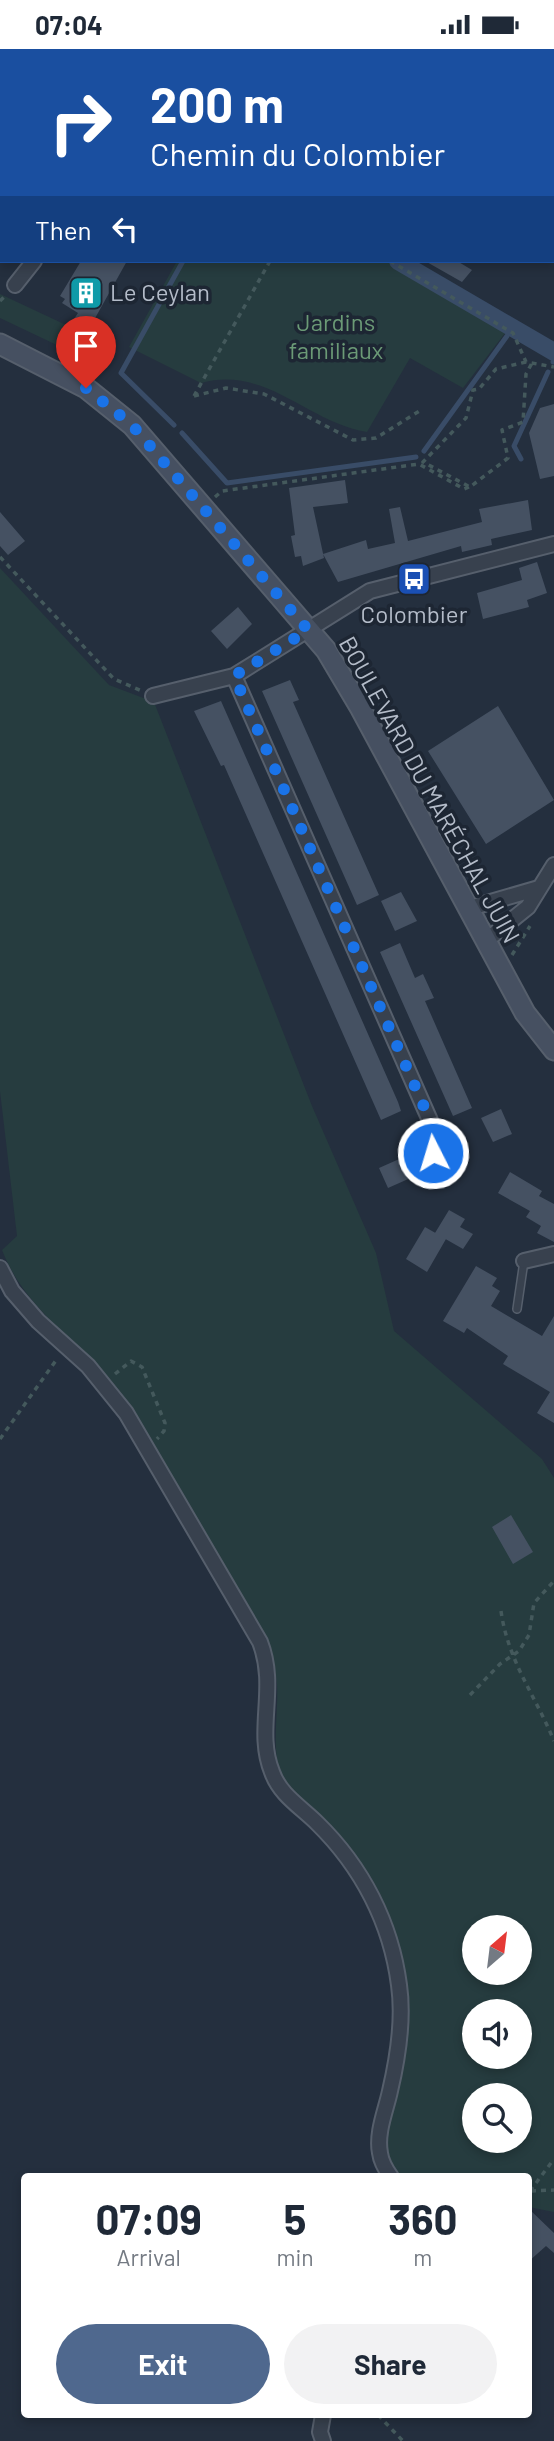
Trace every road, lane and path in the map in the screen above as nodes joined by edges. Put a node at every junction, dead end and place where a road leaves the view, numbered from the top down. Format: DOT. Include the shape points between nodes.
graph roads {
  1 [pos="32,263"];
  2 [pos="269,263"];
  3 [pos="393,263"];
  4 [pos="15,285"];
  5 [pos="0,344"];
  6 [pos="526,362"];
  7 [pos="532,363"];
  8 [pos="554,367"];
  9 [pos="421,410"];
  10 [pos="470,487"];
  11 [pos="202,507"];
  12 [pos="554,544"];
  13 [pos="0,557"];
  14 [pos="308,630"];
  15 [pos="234,676"];
  16 [pos="153,696"];
  17 [pos="554,865"];
  18 [pos="540,888"];
  19 [pos="470,908"];
  20 [pos="487,940"];
  21 [pos="554,1050"];
  22 [pos="433,1153"];
  23 [pos="554,1254"];
  24 [pos="524,1261"];
  25 [pos="0,1268"];
  26 [pos="517,1309"];
  27 [pos="66,1345"];
  28 [pos="107,1389"];
  29 [pos="0,1439"];
  30 [pos="153,1463"];
  31 [pos="554,1581"];
  32 [pos="501,1611"];
  33 [pos="512,1658"];
  34 [pos="470,1695"];
  35 [pos="554,1741"];
  36 [pos="554,2159"];
  37 [pos="389,2173"];
  38 [pos="532,2187"];
  39 [pos="554,2190"];
  40 [pos="532,2191"];
  41 [pos="322,2418"];
  42 [pos="381,2418"];
  43 [pos="318,2438"];
  44 [pos="403,2441"];
  1 -- 4 [label="street"];
  2 -- 9 [label="path" via="194,396 226,388 264,394 353,440 376,437"];
  3 -- 6 [label="path" via="513,333"];
  5 -- 11 [label="main road, BOULEVARD DU MARÉCHAL JUIN" via="67,377 111,406"];
  6 -- 7 [label="path"];
  6 -- 10 [label="path" via="496,369 479,390 473,390 466,418 423,462"];
  7 -- 8 [label="path"];
  7 -- 10 [label="path" via="526,374 523,422 502,430 508,457"];
  10 -- 11 [label="path" via="464,489 419,464 222,491"];
  11 -- 14 [label="main road, BOULEVARD DU MARÉCHAL JUIN"];
  12 -- 14 [label="street" via="370,591"];
  13 -- 16 [label="path" via="114,679"];
  14 -- 15 [label="street"];
  14 -- 19 [label="main road, BOULEVARD DU MARÉCHAL JUIN" via="344,678"];
  15 -- 16 [label="street"];
  15 -- 22 [label="street" via="432,1125"];
  17 -- 18 [label="street"];
  18 -- 19 [label="street"];
  18 -- 20 [label="street" via="528,907"];
  19 -- 20 [label="main road, BOULEVARD DU MARÉCHAL JUIN"];
  20 -- 21 [label="main road, BOULEVARD DU MARÉCHAL JUIN" via="525,1013"];
  23 -- 24 [label="street"];
  24 -- 26 [label="lane"];
  25 -- 27 [label="street" via="20,1301"];
  27 -- 28 [label="street"];
  27 -- 29 [label="path"];
  28 -- 30 [label="street"];
  28 -- 30 [label="path" via="125,1363 142,1367 165,1423 153,1446"];
  30 -- 37 [label="street" via="260,1642 268,1664 265,1753 272,1775 353,1866 385,1921 400,1987 397,2053 379,2135 380,2153"];
  31 -- 33 [label="path" via="534,1603 529,1635"];
  32 -- 33 [label="path"];
  33 -- 34 [label="path"];
  33 -- 35 [label="path" via="534,1693"];
  36 -- 38 [label="path"];
  39 -- 40 [label="path"];
  41 -- 43 [label="street"];
  42 -- 44 [label="path"];
}
